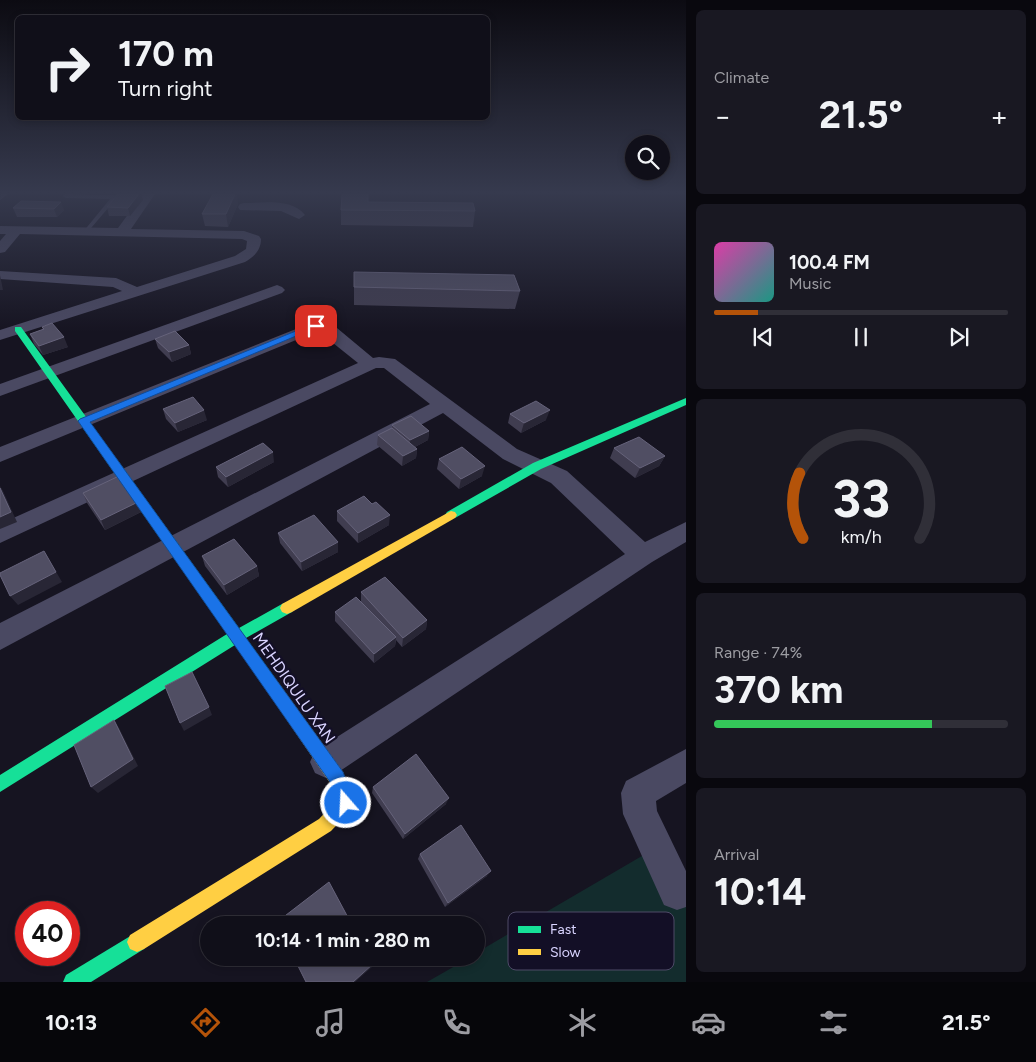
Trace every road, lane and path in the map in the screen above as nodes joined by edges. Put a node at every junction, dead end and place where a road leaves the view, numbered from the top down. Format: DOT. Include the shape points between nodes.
graph roads {
  1 [pos="254,240"];
  2 [pos="0,274"];
  3 [pos="277,290"];
  4 [pos="136,292"];
  5 [pos="18,329"];
  6 [pos="0,335"];
  7 [pos="370,364"];
  8 [pos="50,373"];
  9 [pos="0,390"];
  10 [pos="686,401"];
  11 [pos="445,404"];
  12 [pos="84,421"];
  13 [pos="0,455"];
  14 [pos="536,466"];
  15 [pos="123,477"];
  16 [pos="686,531"];
  17 [pos="0,534"];
  18 [pos="173,546"];
  19 [pos="643,555"];
  20 [pos="236,636"];
  21 [pos="0,637"];
  22 [pos="326,762"];
  23 [pos="686,765"];
  24 [pos="0,784"];
  25 [pos="677,892"];
  26 [pos="73,982"];
  1 -- 4 [label="street" via="251,253 240,259"];
  2 -- 4 [label="street" via="116,283"];
  3 -- 8 [label="street"];
  4 -- 5 [label="street"];
  5 -- 6 [label="street"];
  5 -- 8 [label="street, MEHDIQULU XAN"];
  7 -- 11 [label="street" via="389,363"];
  7 -- 12 [label="street" via="324,327 316,326"];
  7 -- 15 [label="street"];
  8 -- 9 [label="street"];
  8 -- 12 [label="street, MEHDIQULU XAN"];
  10 -- 14 [label="street"];
  11 -- 14 [label="street" via="510,454"];
  11 -- 18 [label="street"];
  12 -- 13 [label="street"];
  12 -- 15 [label="street, MEHDIQULU XAN"];
  14 -- 19 [label="street" via="559,476"];
  14 -- 20 [label="street"];
  15 -- 17 [label="street"];
  15 -- 18 [label="street, MEHDIQULU XAN"];
  16 -- 19 [label="street"];
  18 -- 20 [label="street, MEHDIQULU XAN"];
  18 -- 21 [label="street"];
  19 -- 22 [label="street"];
  20 -- 22 [label="street, MEHDIQULU XAN"];
  20 -- 24 [label="street"];
  22 -- 26 [label="street, MEHDIQULU XAN" via="337,778 346,803 325,825"];
  23 -- 25 [label="street" via="638,792 640,814"];
}
